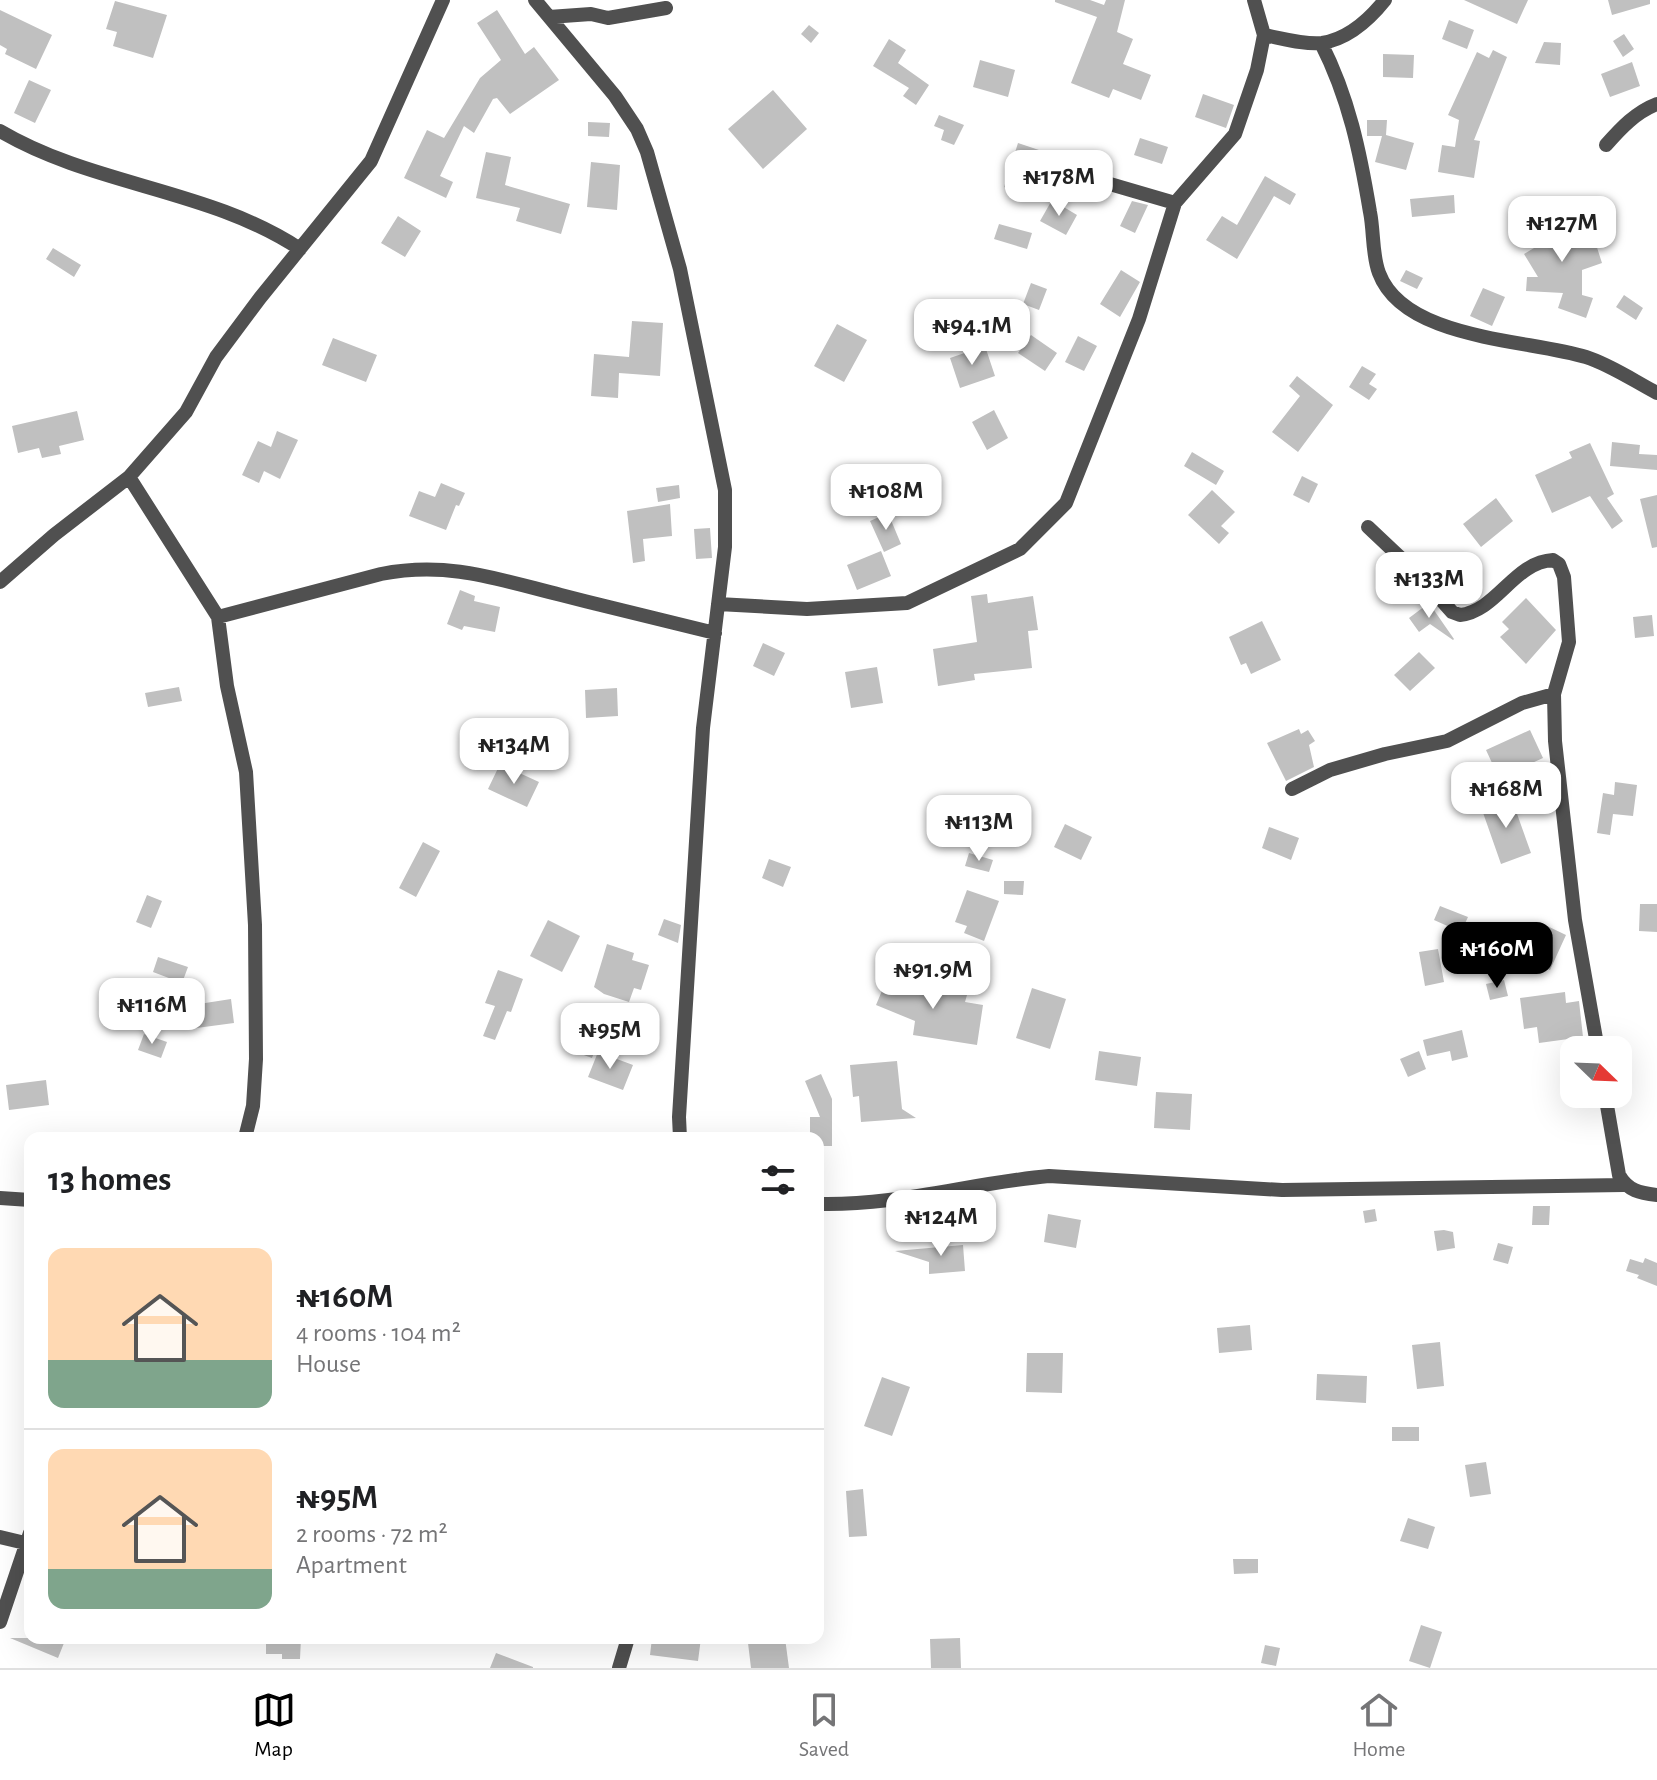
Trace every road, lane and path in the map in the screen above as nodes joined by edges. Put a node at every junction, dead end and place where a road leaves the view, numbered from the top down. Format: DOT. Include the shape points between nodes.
graph roads {
  1 [pos="443,0"];
  2 [pos="535,0"];
  3 [pos="1254,0"];
  4 [pos="1385,0"];
  5 [pos="666,8"];
  6 [pos="549,17"];
  7 [pos="1264,35"];
  8 [pos="1321,43"];
  9 [pos="1657,104"];
  10 [pos="0,131"];
  11 [pos="1606,145"];
  12 [pos="1062,170"];
  13 [pos="1175,203"];
  14 [pos="300,249"];
  15 [pos="1657,393"];
  16 [pos="129,477"];
  17 [pos="1368,527"];
  18 [pos="0,582"];
  19 [pos="718,604"];
  20 [pos="218,617"];
  21 [pos="715,633"];
  22 [pos="1554,694"];
  23 [pos="1292,789"];
  24 [pos="1596,1036"];
  25 [pos="1607,1108"];
  26 [pos="246,1132"];
  27 [pos="680,1132"];
  28 [pos="1624,1185"];
  29 [pos="1657,1195"];
  30 [pos="0,1198"];
  31 [pos="24,1200"];
  32 [pos="824,1204"];
  33 [pos="0,1537"];
  34 [pos="24,1538"];
  35 [pos="24,1550"];
  36 [pos="0,1622"];
  37 [pos="626,1644"];
  38 [pos="619,1668"];
  1 -- 14 [label="street" via="371,161"];
  2 -- 6 [label="street"];
  3 -- 7 [label="street"];
  4 -- 8 [label="street" via="1347,34"];
  5 -- 6 [label="street" via="608,18"];
  6 -- 19 [label="street" via="615,96 647,152 680,269 725,490"];
  7 -- 8 [label="street"];
  7 -- 13 [label="street" via="1235,134"];
  8 -- 15 [label="street" via="1339,77 1351,118 1378,270 1387,291 1431,320 1589,358"];
  9 -- 11 [label="street" via="1625,123"];
  10 -- 14 [label="street" via="58,157 261,226"];
  12 -- 13 [label="street"];
  13 -- 19 [label="street" via="1139,319 1066,503 1020,549 907,603 807,609"];
  14 -- 16 [label="street" via="216,357 186,412"];
  16 -- 18 [label="street"];
  16 -- 20 [label="street"];
  17 -- 22 [label="street" via="1460,615 1478,609 1535,564 1559,564 1569,642"];
  19 -- 21 [label="street"];
  20 -- 21 [label="street" via="381,574 434,567"];
  20 -- 26 [label="street" via="246,772 255,925 256,1059"];
  21 -- 27 [label="street" via="695,830"];
  22 -- 23 [label="street" via="1522,703 1447,741 1330,770"];
  22 -- 24 [label="street" via="1575,920"];
  25 -- 28 [label="street"];
  28 -- 29 [label="street"];
  28 -- 32 [label="street" via="1282,1190 1049,1176 899,1201"];
  30 -- 31 [label="street"];
  33 -- 34 [label="street"];
  35 -- 36 [label="street"];
  37 -- 38 [label="street"];
}
